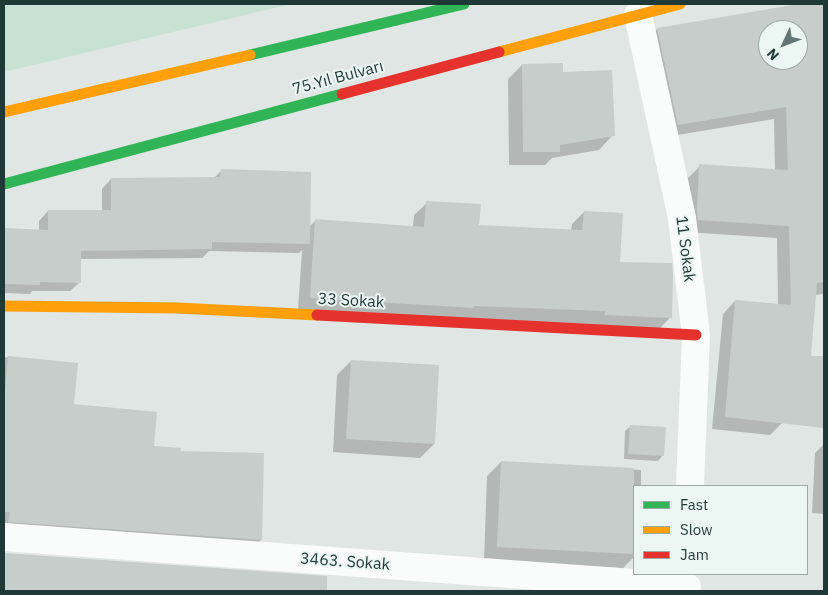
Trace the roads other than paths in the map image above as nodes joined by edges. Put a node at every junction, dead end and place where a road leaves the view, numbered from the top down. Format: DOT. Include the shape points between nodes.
graph roads {
  1 [pos="464,4"];
  2 [pos="680,4"];
  3 [pos="638,15"];
  4 [pos="4,112"];
  5 [pos="4,184"];
  6 [pos="4,306"];
  7 [pos="696,336"];
  8 [pos="690,485"];
  9 [pos="4,537"];
  10 [pos="687,584"];
  1 -- 4 [label="main road"];
  2 -- 3 [label="main road, 75.Yıl Bulvarı"];
  3 -- 5 [label="main road, 75.Yıl Bulvarı"];
  3 -- 7 [label="street, 11 Sokak" via="682,218"];
  6 -- 7 [label="main road, 33 Sokak" via="178,308"];
  7 -- 8 [label="street, 11 Sokak"];
  9 -- 10 [label="street, 3463. Sokak"];
}
